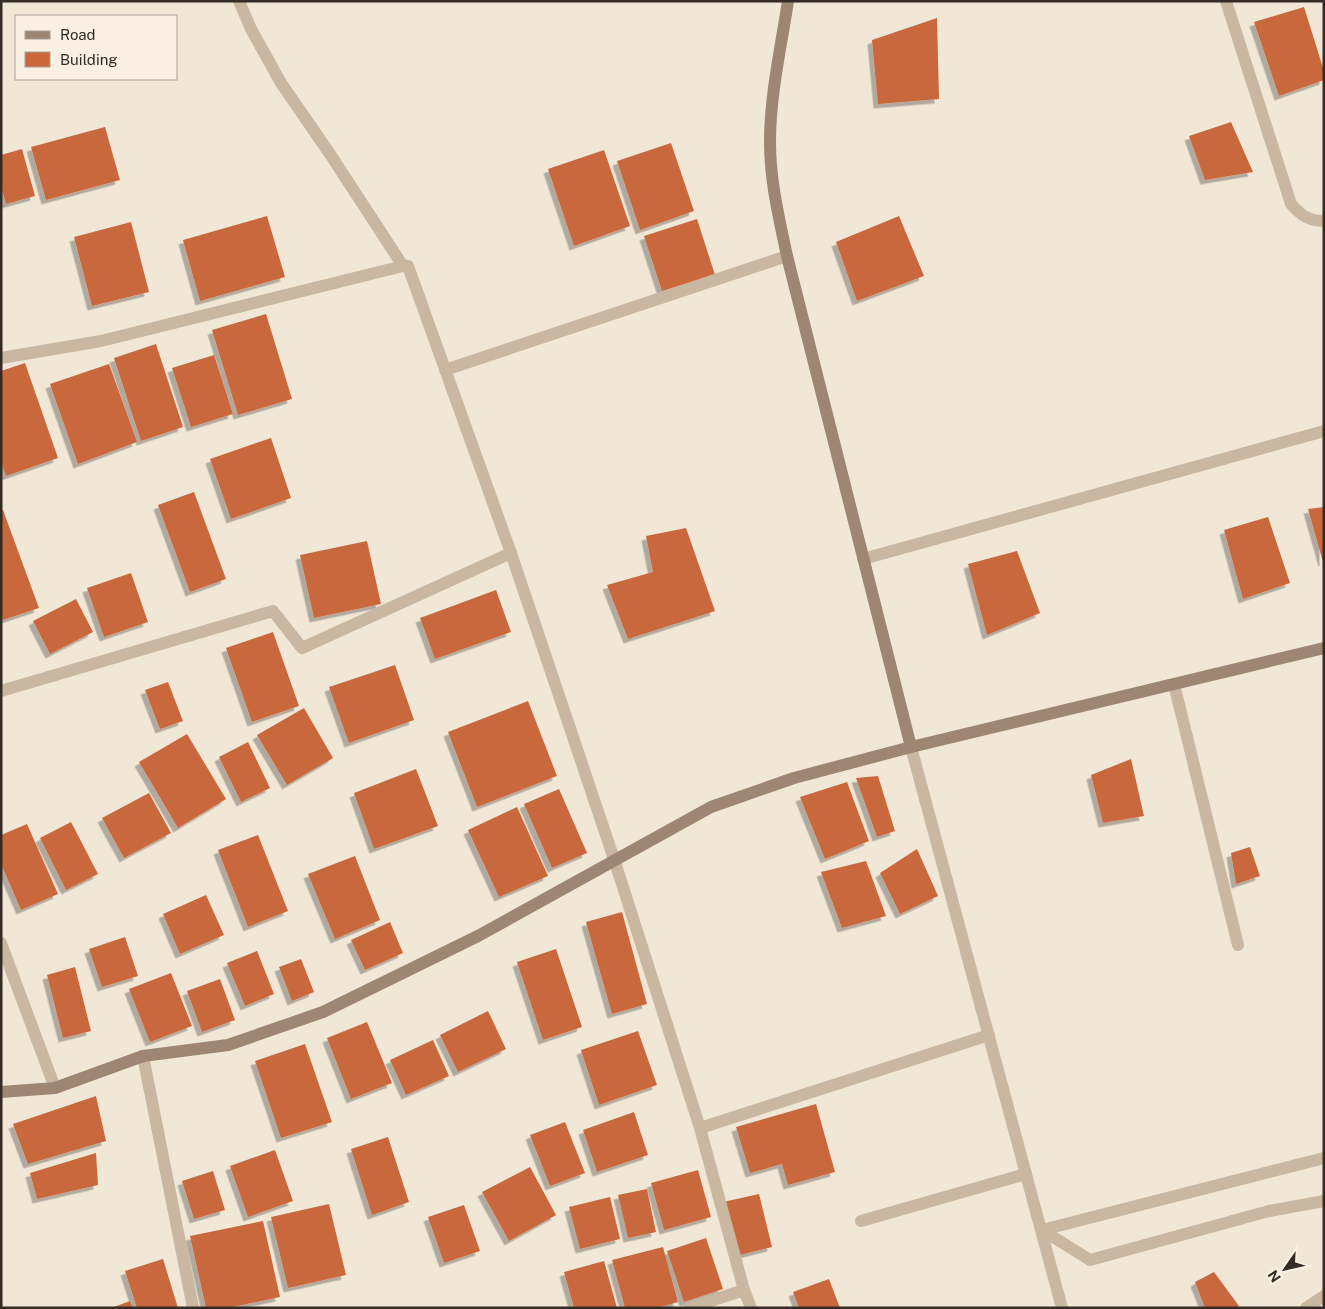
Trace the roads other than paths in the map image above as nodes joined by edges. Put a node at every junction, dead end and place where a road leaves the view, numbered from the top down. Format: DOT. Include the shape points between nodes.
graph roads {
  1 [pos="239,1"];
  2 [pos="788,1"];
  3 [pos="1226,1"];
  4 [pos="1324,221"];
  5 [pos="787,256"];
  6 [pos="403,266"];
  7 [pos="1,358"];
  8 [pos="445,370"];
  9 [pos="1324,431"];
  10 [pos="511,553"];
  11 [pos="863,559"];
  12 [pos="1324,648"];
  13 [pos="1174,684"];
  14 [pos="1,690"];
  15 [pos="911,747"];
  16 [pos="614,859"];
  17 [pos="1,943"];
  18 [pos="1238,945"];
  19 [pos="989,1035"];
  20 [pos="143,1056"];
  21 [pos="55,1088"];
  22 [pos="1,1092"];
  23 [pos="700,1128"];
  24 [pos="1324,1158"];
  25 [pos="1026,1174"];
  26 [pos="1324,1201"];
  27 [pos="861,1221"];
  28 [pos="1042,1230"];
  29 [pos="744,1290"];
  30 [pos="1324,1296"];
  31 [pos="193,1308"];
  32 [pos="689,1308"];
  33 [pos="751,1308"];
  34 [pos="1062,1308"];
  35 [pos="1306,1308"];
  1 -- 6 [label="street" via="281,83"];
  2 -- 5 [label="main road" via="772,101 770,142 772,183"];
  3 -- 4 [label="street" via="1291,204 1301,215 1313,221"];
  5 -- 8 [label="street"];
  5 -- 11 [label="main road"];
  6 -- 7 [label="street" via="100,341"];
  6 -- 8 [label="street" via="408,266"];
  8 -- 10 [label="street"];
  9 -- 11 [label="street"];
  10 -- 14 [label="street" via="302,648 273,611"];
  10 -- 16 [label="street"];
  11 -- 15 [label="main road"];
  12 -- 13 [label="main road"];
  13 -- 15 [label="main road"];
  13 -- 18 [label="street"];
  15 -- 16 [label="main road" via="794,778 711,807"];
  15 -- 19 [label="street"];
  16 -- 20 [label="main road" via="478,936 323,1012 228,1046"];
  16 -- 23 [label="street"];
  17 -- 21 [label="street"];
  19 -- 23 [label="street"];
  19 -- 25 [label="street"];
  20 -- 21 [label="main road"];
  20 -- 31 [label="street"];
  21 -- 22 [label="main road"];
  23 -- 29 [label="street"];
  24 -- 28 [label="street"];
  25 -- 27 [label="street"];
  25 -- 28 [label="street"];
  26 -- 28 [label="street" via="1269,1211 1090,1260"];
  28 -- 34 [label="street"];
  29 -- 32 [label="street"];
  29 -- 33 [label="street"];
  30 -- 35 [label="street"];
}
